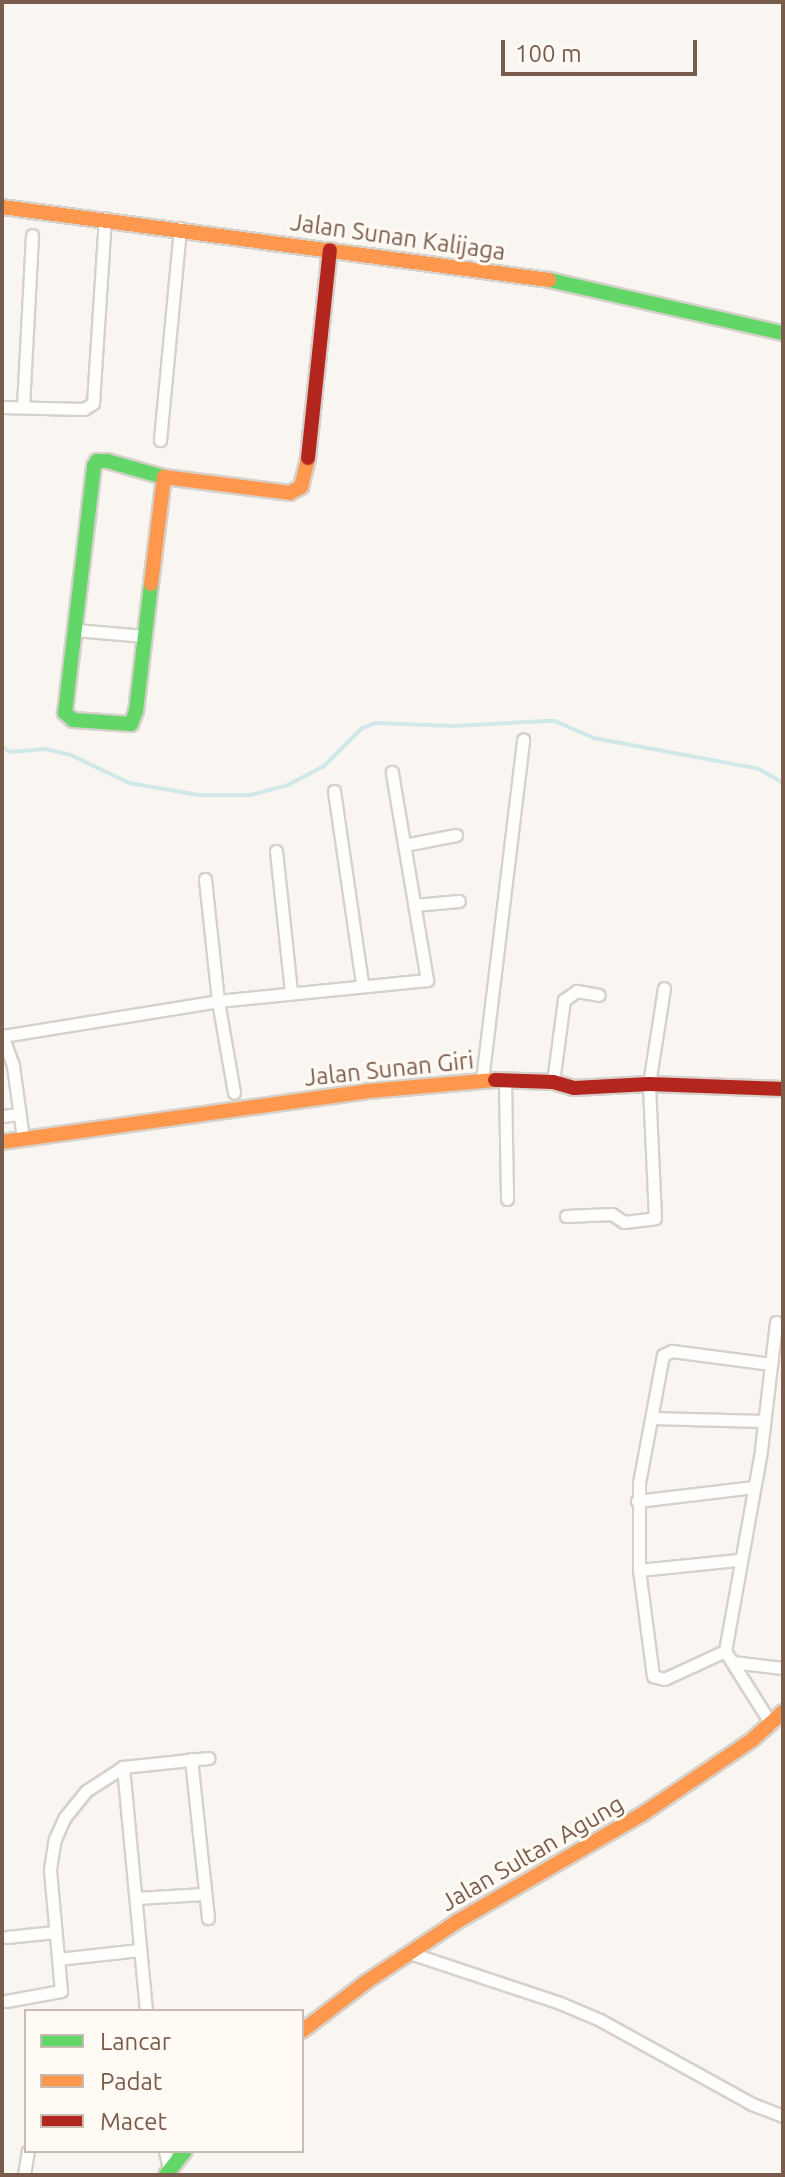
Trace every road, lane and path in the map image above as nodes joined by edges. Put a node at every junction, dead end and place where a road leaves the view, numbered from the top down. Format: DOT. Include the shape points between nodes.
graph roads {
  1 [pos="2,207"];
  2 [pos="105,218"];
  3 [pos="180,228"];
  4 [pos="32,235"];
  5 [pos="330,250"];
  6 [pos="783,333"];
  7 [pos="2,407"];
  8 [pos="23,407"];
  9 [pos="160,440"];
  10 [pos="164,477"];
  11 [pos="75,630"];
  12 [pos="145,636"];
  13 [pos="523,739"];
  14 [pos="392,772"];
  15 [pos="334,791"];
  16 [pos="456,835"];
  17 [pos="404,845"];
  18 [pos="276,851"];
  19 [pos="205,879"];
  20 [pos="459,901"];
  21 [pos="414,905"];
  22 [pos="362,984"];
  23 [pos="664,988"];
  24 [pos="291,992"];
  25 [pos="599,995"];
  26 [pos="218,1001"];
  27 [pos="3,1036"];
  28 [pos="482,1080"];
  29 [pos="505,1081"];
  30 [pos="553,1082"];
  31 [pos="649,1084"];
  32 [pos="783,1089"];
  33 [pos="234,1093"];
  34 [pos="19,1114"];
  35 [pos="2,1116"];
  36 [pos="23,1138"];
  37 [pos="2,1142"];
  38 [pos="507,1199"];
  39 [pos="566,1216"];
  40 [pos="776,1322"];
  41 [pos="771,1364"];
  42 [pos="652,1418"];
  43 [pos="763,1421"];
  44 [pos="754,1487"];
  45 [pos="637,1501"];
  46 [pos="738,1560"];
  47 [pos="639,1570"];
  48 [pos="725,1651"];
  49 [pos="732,1662"];
  50 [pos="783,1668"];
  51 [pos="783,1712"];
  52 [pos="771,1724"];
  53 [pos="209,1758"];
  54 [pos="191,1759"];
  55 [pos="123,1767"];
  56 [pos="204,1894"];
  57 [pos="136,1898"];
  58 [pos="208,1918"];
  59 [pos="55,1932"];
  60 [pos="7,1937"];
  61 [pos="140,1950"];
  62 [pos="410,1953"];
  63 [pos="58,1959"];
  64 [pos="6,2001"];
  65 [pos="146,2009"];
  66 [pos="304,2030"];
  67 [pos="783,2116"];
  68 [pos="28,2153"];
  69 [pos="183,2153"];
  70 [pos="167,2172"];
  71 [pos="24,2175"];
  1 -- 2 [label="street, Jalan Sunan Kalijaga"];
  2 -- 3 [label="street, Jalan Sunan Kalijaga"];
  2 -- 8 [label="street" via="93,403 84,409"];
  3 -- 5 [label="street, Jalan Sunan Kalijaga"];
  3 -- 9 [label="street"];
  4 -- 8 [label="street"];
  5 -- 6 [label="street, Jalan Sunan Kalijaga" via="575,284"];
  5 -- 10 [label="street" via="307,472 301,487 290,493"];
  7 -- 8 [label="street"];
  10 -- 11 [label="street" via="107,461 94,466"];
  10 -- 12 [label="street"];
  11 -- 12 [label="street"];
  11 -- 12 [label="street" via="65,713 73,720 120,725 131,724 136,711"];
  13 -- 28 [label="street"];
  14 -- 17 [label="street"];
  15 -- 22 [label="street"];
  16 -- 17 [label="street"];
  17 -- 21 [label="street"];
  18 -- 24 [label="street"];
  19 -- 26 [label="street"];
  20 -- 21 [label="street"];
  21 -- 22 [label="street" via="427,980"];
  22 -- 24 [label="street"];
  23 -- 31 [label="street"];
  24 -- 26 [label="street"];
  25 -- 30 [label="street" via="577,991 564,1000"];
  26 -- 27 [label="street"];
  26 -- 33 [label="street"];
  27 -- 34 [label="street"];
  28 -- 29 [label="street, Jalan Sunan Giri"];
  28 -- 36 [label="street, Jalan Sunan Giri"];
  29 -- 30 [label="street, Jalan Sunan Giri"];
  29 -- 38 [label="street"];
  30 -- 31 [label="street, Jalan Sunan Giri" via="574,1088"];
  31 -- 32 [label="street, Jalan Sunan Giri"];
  31 -- 39 [label="street" via="655,1218 624,1222 612,1214"];
  34 -- 35 [label="street"];
  34 -- 36 [label="street"];
  36 -- 37 [label="street, Jalan Sunan Giri"];
  40 -- 41 [label="street"];
  41 -- 42 [label="street" via="666,1352"];
  41 -- 43 [label="street"];
  42 -- 43 [label="street"];
  42 -- 45 [label="street"];
  43 -- 44 [label="street"];
  44 -- 45 [label="street"];
  44 -- 46 [label="street"];
  45 -- 47 [label="street"];
  46 -- 47 [label="street"];
  46 -- 48 [label="street"];
  47 -- 48 [label="street" via="653,1676 664,1679"];
  48 -- 49 [label="street"];
  49 -- 50 [label="street"];
  49 -- 52 [label="street"];
  51 -- 52 [label="street, Jalan Sultan Agung"];
  52 -- 62 [label="street, Jalan Sultan Agung" via="641,1815"];
  53 -- 54 [label="street"];
  54 -- 55 [label="street"];
  54 -- 56 [label="street"];
  55 -- 57 [label="street"];
  55 -- 59 [label="street" via="86,1791 55,1839 50,1869"];
  56 -- 57 [label="street"];
  56 -- 58 [label="street"];
  57 -- 61 [label="street"];
  59 -- 60 [label="street"];
  59 -- 63 [label="street"];
  61 -- 63 [label="street"];
  61 -- 65 [label="street"];
  62 -- 66 [label="street, Jalan Sultan Agung"];
  62 -- 67 [label="street" via="587,2015"];
  63 -- 64 [label="street" via="61,1991"];
  68 -- 71 [label="street"];
  69 -- 70 [label="street"];
}
